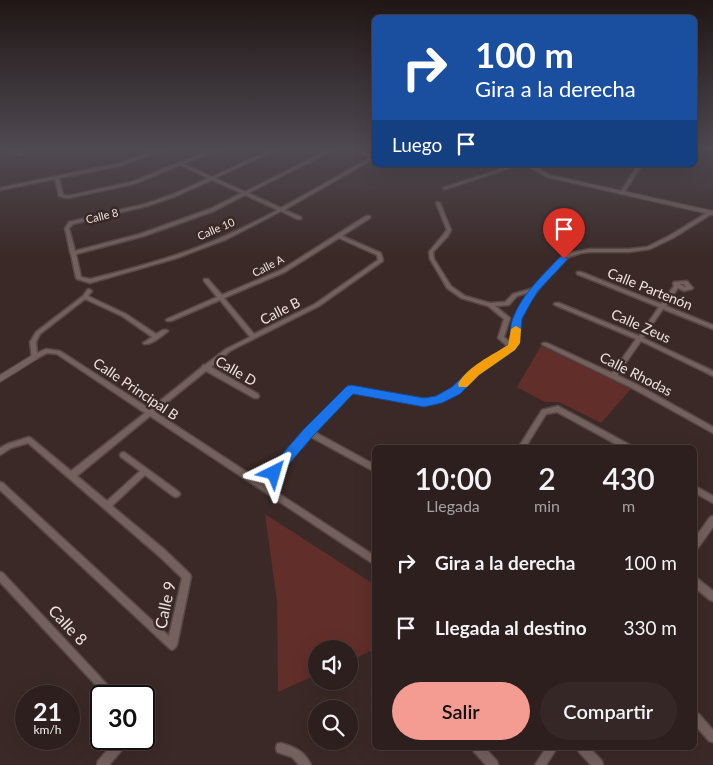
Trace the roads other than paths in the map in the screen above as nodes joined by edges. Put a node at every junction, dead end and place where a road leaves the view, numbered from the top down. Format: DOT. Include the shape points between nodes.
graph roads {
  1 [pos="17,186"];
  2 [pos="59,186"];
  3 [pos="120,186"];
  4 [pos="193,186"];
  5 [pos="228,186"];
  6 [pos="262,186"];
  7 [pos="323,186"];
  8 [pos="452,186"];
  9 [pos="590,186"];
  10 [pos="627,186"];
  11 [pos="445,188"];
  12 [pos="0,189"];
  13 [pos="622,193"];
  14 [pos="246,194"];
  15 [pos="438,203"];
  16 [pos="280,209"];
  17 [pos="712,213"];
  18 [pos="368,217"];
  19 [pos="300,218"];
  20 [pos="339,236"];
  21 [pos="72,253"];
  22 [pos="579,273"];
  23 [pos="206,280"];
  24 [pos="677,286"];
  25 [pos="535,289"];
  26 [pos="89,291"];
  27 [pos="85,297"];
  28 [pos="222,299"];
  29 [pos="557,304"];
  30 [pos="490,305"];
  31 [pos="662,305"];
  32 [pos="169,320"];
  33 [pos="713,327"];
  34 [pos="165,331"];
  35 [pos="156,337"];
  36 [pos="253,337"];
  37 [pos="639,338"];
  38 [pos="146,343"];
  39 [pos="545,344"];
  40 [pos="512,347"];
  41 [pos="34,357"];
  42 [pos="205,367"];
  43 [pos="713,374"];
  44 [pos="613,376"];
  45 [pos="0,378"];
  46 [pos="256,396"];
  47 [pos="149,412"];
  48 [pos="713,430"];
  49 [pos="308,432"];
  50 [pos="523,445"];
  51 [pos="624,445"];
  52 [pos="0,452"];
  53 [pos="124,455"];
  54 [pos="372,467"];
  55 [pos="145,471"];
  56 [pos="72,476"];
  57 [pos="0,485"];
  58 [pos="262,487"];
  59 [pos="697,490"];
  60 [pos="176,494"];
  61 [pos="713,500"];
  62 [pos="107,506"];
  63 [pos="713,520"];
  64 [pos="697,542"];
  65 [pos="372,559"];
  66 [pos="0,576"];
  67 [pos="697,584"];
  68 [pos="713,597"];
  69 [pos="102,685"];
  70 [pos="697,720"];
  71 [pos="713,737"];
  72 [pos="281,748"];
  73 [pos="115,750"];
  74 [pos="480,750"];
  75 [pos="551,750"];
  76 [pos="585,750"];
  77 [pos="102,765"];
  78 [pos="306,765"];
  79 [pos="493,765"];
  80 [pos="540,765"];
  81 [pos="598,765"];
  1 -- 12 [label="street"];
  2 -- 3 [label="street" via="61,196 68,197"];
  4 -- 21 [label="street, Calle 8" via="146,205 71,223 67,228"];
  5 -- 14 [label="street"];
  6 -- 14 [label="street"];
  7 -- 16 [label="street, Calle 10"];
  8 -- 11 [label="street"];
  9 -- 13 [label="street"];
  10 -- 13 [label="street"];
  13 -- 17 [label="street"];
  14 -- 16 [label="street"];
  14 -- 21 [label="street" via="175,225"];
  15 -- 30 [label="street" via="449,230 431,252 432,259 454,292"];
  16 -- 19 [label="street"];
  16 -- 21 [label="street, Calle 10" via="204,247 90,281 79,278"];
  17 -- 25 [label="street" via="651,248 573,254"];
  18 -- 20 [label="street, Calle A"];
  20 -- 28 [label="street, Calle A" via="283,270"];
  20 -- 36 [label="street, Calle B" via="379,254 382,260 317,305"];
  22 -- 31 [label="street, Calle Partenón"];
  23 -- 28 [label="street"];
  24 -- 31 [label="street"];
  25 -- 30 [label="street" via="515,295 507,304"];
  25 -- 40 [label="street" via="517,319"];
  26 -- 27 [label="street"];
  27 -- 35 [label="street" via="124,315"];
  27 -- 41 [label="street" via="38,333 32,342"];
  28 -- 32 [label="street, Calle A"];
  28 -- 36 [label="street"];
  29 -- 37 [label="street, Calle Zeus"];
  30 -- 40 [label="street" via="507,318 501,338"];
  31 -- 33 [label="street, Calle Partenón"];
  31 -- 37 [label="street"];
  34 -- 35 [label="street"];
  35 -- 38 [label="street"];
  36 -- 42 [label="street, Calle B"];
  37 -- 43 [label="street, Calle Zeus"];
  37 -- 44 [label="street"];
  39 -- 44 [label="street, Calle Rhodas"];
  40 -- 49 [label="street" via="475,372 456,391 438,400 424,402 351,389"];
  41 -- 45 [label="street"];
  41 -- 47 [label="street, Calle Principal B" via="46,351 58,352"];
  42 -- 46 [label="street, Calle D"];
  42 -- 47 [label="street, Calle B"];
  44 -- 48 [label="street, Calle Rhodas"];
  47 -- 56 [label="street"];
  47 -- 58 [label="street, Calle Principal B"];
  49 -- 54 [label="street"];
  49 -- 58 [label="street"];
  50 -- 51 [label="street" via="544,412 558,409"];
  52 -- 56 [label="street, Calle 9" via="29,440"];
  53 -- 55 [label="street"];
  55 -- 60 [label="street"];
  55 -- 62 [label="street"];
  56 -- 62 [label="street, Calle 9"];
  57 -- 62 [label="street, Calle 9" via="172,645 187,577"];
  58 -- 65 [label="street, Calle Principal B"];
  59 -- 61 [label="street"];
  63 -- 64 [label="street"];
  66 -- 69 [label="street, Calle 8"];
  67 -- 68 [label="street"];
  70 -- 71 [label="street"];
  72 -- 78 [label="street" via="295,753"];
  73 -- 77 [label="street"];
  74 -- 79 [label="street"];
  75 -- 80 [label="street"];
  76 -- 81 [label="street"];
}
